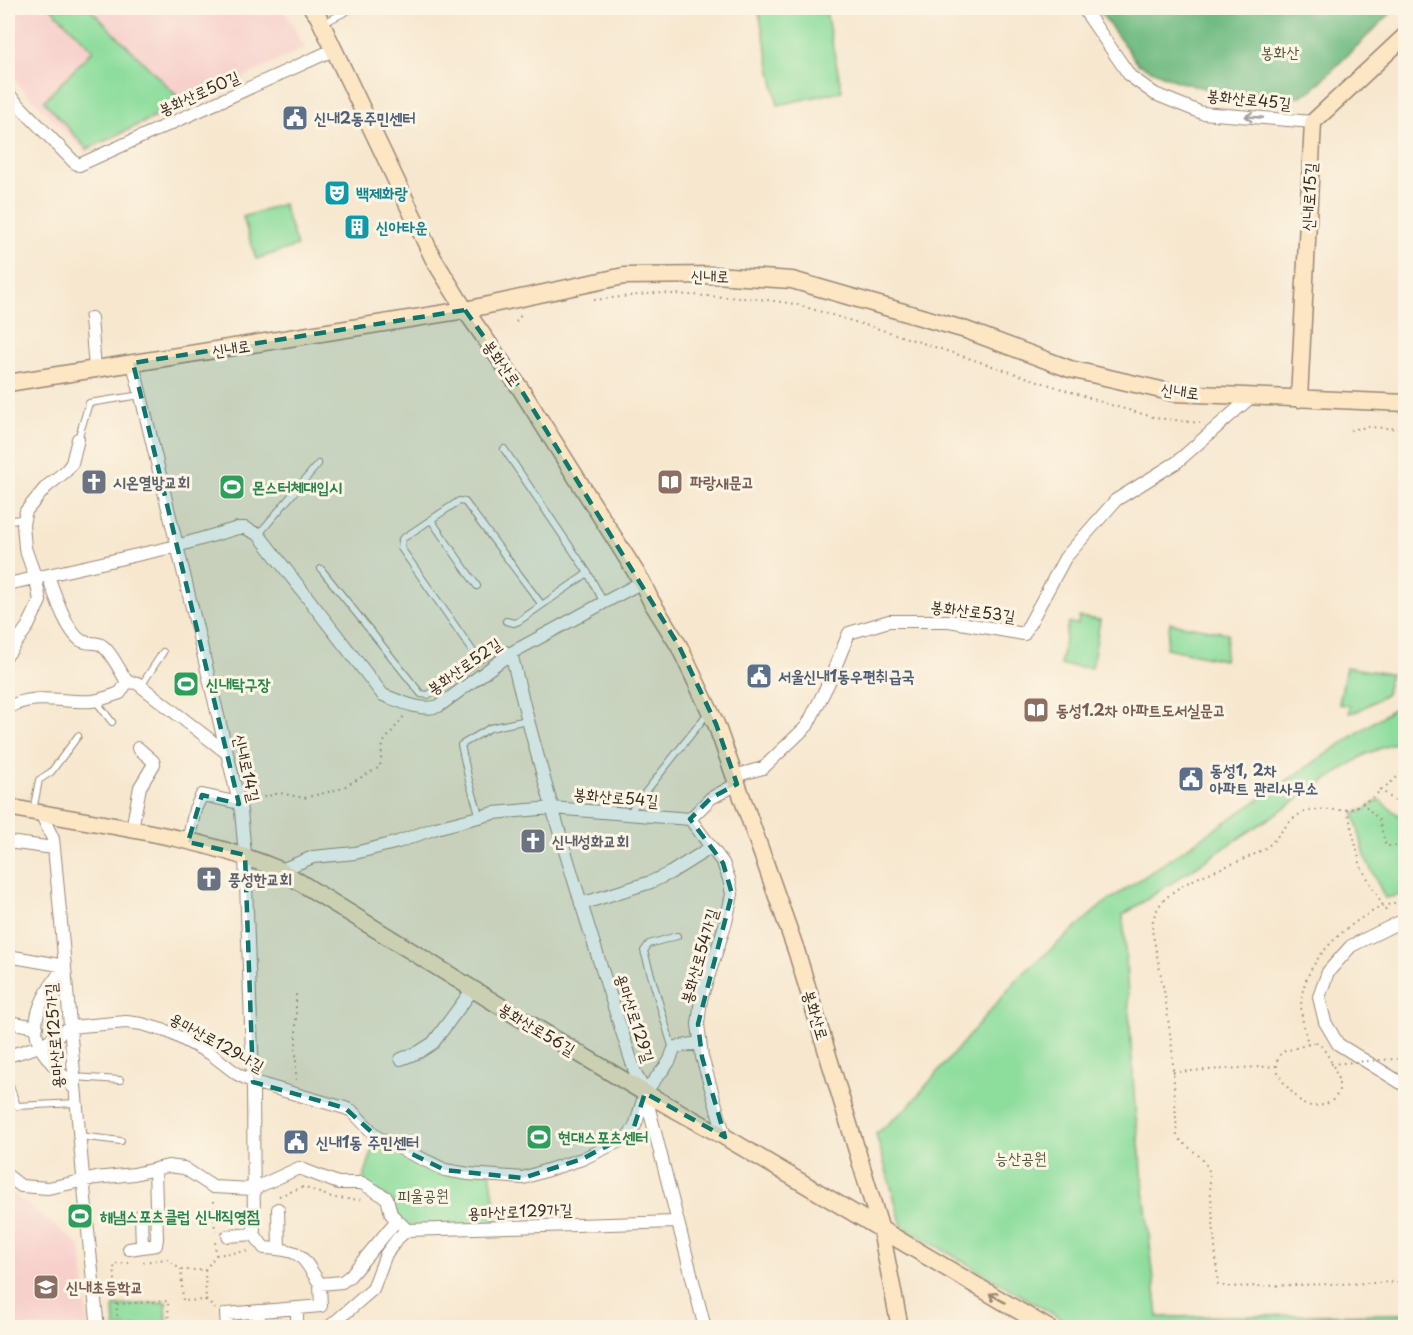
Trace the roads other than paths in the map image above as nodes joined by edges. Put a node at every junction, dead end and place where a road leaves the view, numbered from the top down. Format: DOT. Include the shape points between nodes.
graph roads {
  1 [pos="353,8"];
  2 [pos="1083,8"];
  3 [pos="317,13"];
  4 [pos="1406,35"];
  5 [pos="333,50"];
  6 [pos="8,94"];
  7 [pos="1312,122"];
  8 [pos="465,310"];
  9 [pos="91,318"];
  10 [pos="133,363"];
  11 [pos="96,369"];
  12 [pos="8,383"];
  13 [pos="141,395"];
  14 [pos="1251,397"];
  15 [pos="1299,399"];
  16 [pos="1406,403"];
  17 [pos="78,439"];
  18 [pos="504,449"];
  19 [pos="318,464"];
  20 [pos="24,519"];
  21 [pos="8,520"];
  22 [pos="431,520"];
  23 [pos="259,535"];
  24 [pos="177,546"];
  25 [pos="321,569"];
  26 [pos="588,573"];
  27 [pos="42,577"];
  28 [pos="642,582"];
  29 [pos="8,584"];
  30 [pos="477,586"];
  31 [pos="604,603"];
  32 [pos="542,605"];
  33 [pos="506,621"];
  34 [pos="163,652"];
  35 [pos="511,653"];
  36 [pos="8,654"];
  37 [pos="479,660"];
  38 [pos="127,682"];
  39 [pos="141,686"];
  40 [pos="95,700"];
  41 [pos="8,708"];
  42 [pos="710,710"];
  43 [pos="527,720"];
  44 [pos="112,723"];
  45 [pos="78,736"];
  46 [pos="138,748"];
  47 [pos="226,753"];
  48 [pos="736,780"];
  49 [pos="239,803"];
  50 [pos="8,807"];
  51 [pos="552,808"];
  52 [pos="37,812"];
  53 [pos="628,814"];
  54 [pos="480,816"];
  55 [pos="690,819"];
  56 [pos="132,829"];
  57 [pos="8,842"];
  58 [pos="188,842"];
  59 [pos="54,848"];
  60 [pos="710,848"];
  61 [pos="245,855"];
  62 [pos="281,870"];
  63 [pos="581,904"];
  64 [pos="1406,919"];
  65 [pos="677,936"];
  66 [pos="8,956"];
  67 [pos="65,966"];
  68 [pos="473,989"];
  69 [pos="8,1022"];
  70 [pos="37,1027"];
  71 [pos="70,1027"];
  72 [pos="699,1043"];
  73 [pos="40,1046"];
  74 [pos="673,1050"];
  75 [pos="8,1056"];
  76 [pos="401,1059"];
  77 [pos="8,1080"];
  78 [pos="120,1080"];
  79 [pos="253,1082"];
  80 [pos="74,1083"];
  81 [pos="1406,1086"];
  82 [pos="645,1093"];
  83 [pos="76,1103"];
  84 [pos="78,1136"];
  85 [pos="725,1137"];
  86 [pos="121,1141"];
  87 [pos="155,1169"];
  88 [pos="8,1176"];
  89 [pos="82,1180"];
  90 [pos="253,1189"];
  91 [pos="278,1209"];
  92 [pos="141,1215"];
  93 [pos="398,1220"];
  94 [pos="677,1222"];
  95 [pos="407,1230"];
  96 [pos="881,1230"];
  97 [pos="254,1234"];
  98 [pos="228,1236"];
  99 [pos="142,1247"];
  100 [pos="129,1249"];
  101 [pos="279,1249"];
  102 [pos="320,1284"];
  103 [pos="297,1308"];
  104 [pos="259,1311"];
  105 [pos="98,1328"];
  106 [pos="227,1328"];
  107 [pos="259,1328"];
  108 [pos="297,1328"];
  109 [pos="328,1328"];
  110 [pos="705,1328"];
  111 [pos="900,1328"];
  112 [pos="1048,1328"];
  1 -- 3 [label="lane"];
  7 -- 2 [label="street, 봉화산로45길, one-way" via="1202,112 1155,94 1130,76"];
  3 -- 5 [label="main road, 봉화산로"];
  4 -- 7 [label="main road"];
  5 -- 6 [label="street, 봉화산로50길" via="79,165"];
  5 -- 8 [label="main road, 봉화산로" via="433,258"];
  7 -- 15 [label="main road, 신내로15길"];
  8 -- 10 [label="main road, 신내로"];
  8 -- 14 [label="main road, 신내로" via="624,276 714,275 792,280 966,330 1070,369 1174,393"];
  8 -- 28 [label="main road, 봉화산로" via="520,388"];
  9 -- 11 [label="street"];
  10 -- 11 [label="main road, 신내로"];
  10 -- 13 [label="street, 신내로14길"];
  11 -- 12 [label="main road, 신내로"];
  13 -- 17 [label="lane" via="89,403"];
  13 -- 24 [label="street, 신내로14길"];
  14 -- 15 [label="main road, 신내로"];
  14 -- 48 [label="street, 봉화산로53길" via="1177,462 1116,500 1065,558 1024,634 949,621 889,621 849,633 807,726 763,768"];
  15 -- 16 [label="main road, 신내로"];
  17 -- 20 [label="street" via="72,463 46,487"];
  18 -- 26 [label="lane"];
  19 -- 23 [label="lane"];
  20 -- 21 [label="lane"];
  20 -- 27 [label="street" via="25,548"];
  22 -- 30 [label="lane"];
  22 -- 32 [label="lane" via="459,501 468,504"];
  22 -- 37 [label="lane" via="402,539 401,548"];
  23 -- 24 [label="street" via="238,528"];
  23 -- 35 [label="street, 봉화산로52길" via="383,695 434,708"];
  24 -- 27 [label="street"];
  24 -- 47 [label="street, 신내로14길"];
  25 -- 37 [label="lane" via="421,694 428,695"];
  26 -- 31 [label="lane"];
  26 -- 32 [label="lane"];
  27 -- 29 [label="street"];
  27 -- 36 [label="street" via="40,601"];
  27 -- 38 [label="street" via="78,638 105,648"];
  28 -- 31 [label="street, 봉화산로52길"];
  28 -- 42 [label="main road, 봉화산로"];
  31 -- 35 [label="street, 봉화산로52길"];
  32 -- 33 [label="lane" via="519,621"];
  34 -- 39 [label="lane"];
  35 -- 37 [label="lane" via="497,650"];
  35 -- 43 [label="street, 용마산로129길"];
  38 -- 39 [label="street"];
  38 -- 40 [label="street" via="120,693"];
  39 -- 47 [label="street"];
  40 -- 41 [label="street" via="39,699"];
  40 -- 44 [label="lane"];
  42 -- 48 [label="main road, 봉화산로"];
  42 -- 53 [label="lane"];
  43 -- 51 [label="street, 용마산로129길"];
  43 -- 54 [label="lane" via="490,728 462,745"];
  45 -- 52 [label="lane" via="51,772 39,780"];
  46 -- 56 [label="street" via="154,764 140,787"];
  47 -- 49 [label="street, 신내로14길"];
  48 -- 55 [label="street"];
  48 -- 96 [label="main road, 봉화산로" via="796,950"];
  49 -- 58 [label="street" via="202,795"];
  49 -- 61 [label="street, 신내로14길"];
  50 -- 52 [label="main road, 봉화산로56길"];
  51 -- 53 [label="street, 봉화산로54길"];
  51 -- 54 [label="street, 봉화산로54길"];
  51 -- 63 [label="street, 용마산로129길"];
  52 -- 56 [label="main road, 봉화산로56길"];
  52 -- 59 [label="street, 용마산로125가길"];
  53 -- 55 [label="street, 봉화산로54길"];
  54 -- 62 [label="street, 봉화산로54길" via="355,853 313,857"];
  55 -- 60 [label="street, 봉화산로54가길"];
  56 -- 58 [label="main road, 봉화산로56길"];
  57 -- 59 [label="street"];
  58 -- 61 [label="main road, 봉화산로56길"];
  59 -- 67 [label="street, 용마산로125가길"];
  60 -- 63 [label="street" via="651,882"];
  60 -- 72 [label="street, 봉화산로54가길" via="723,863 732,894 701,999"];
  61 -- 62 [label="main road, 봉화산로56길"];
  61 -- 79 [label="street, 신내로14길"];
  62 -- 68 [label="main road, 봉화산로56길"];
  63 -- 82 [label="street, 용마산로129길"];
  64 -- 81 [label="street" via="1351,945 1328,972 1319,997 1338,1044"];
  65 -- 74 [label="lane, 봉화산로54가길" via="649,944 644,951"];
  66 -- 67 [label="street, 용마산로125가길"];
  67 -- 70 [label="street, 용마산로125가길" via="41,1000"];
  67 -- 71 [label="street, 용마산로125가길"];
  68 -- 76 [label="street" via="433,1043"];
  68 -- 82 [label="main road, 봉화산로56길"];
  69 -- 70 [label="street"];
  70 -- 73 [label="street"];
  71 -- 73 [label="street, 용마산로129나길"];
  71 -- 79 [label="street, 용마산로129나길" via="126,1022 155,1027 211,1054"];
  71 -- 80 [label="street, 용마산로125가길"];
  72 -- 74 [label="street"];
  72 -- 85 [label="street, 봉화산로54가길"];
  73 -- 75 [label="street, 용마산로129나길"];
  73 -- 80 [label="street"];
  74 -- 82 [label="street"];
  77 -- 83 [label="lane, 용마산로125가길" via="17,1106"];
  78 -- 80 [label="lane"];
  79 -- 82 [label="street, 용마산로129나길" via="352,1111 377,1137 445,1170 523,1178 582,1159 626,1138 636,1126"];
  79 -- 90 [label="street, 신내로14길"];
  80 -- 83 [label="street, 용마산로125가길"];
  82 -- 85 [label="main road, 봉화산로56길"];
  82 -- 94 [label="street, 용마산로129길"];
  83 -- 84 [label="street, 용마산로125가길"];
  84 -- 86 [label="lane"];
  84 -- 89 [label="street, 용마산로125가길"];
  85 -- 96 [label="main road, 봉화산로56길"];
  87 -- 89 [label="street"];
  87 -- 90 [label="street" via="184,1168 213,1186"];
  87 -- 99 [label="street" via="157,1239 156,1245"];
  88 -- 89 [label="street" via="21,1186 48,1188"];
  89 -- 105 [label="street, 용마산로125가길"];
  90 -- 93 [label="street" via="299,1168 338,1183 362,1183 387,1198 391,1214"];
  90 -- 97 [label="street, 신내로14길"];
  91 -- 101 [label="street"];
  92 -- 99 [label="street"];
  93 -- 95 [label="street"];
  93 -- 102 [label="street" via="350,1276 342,1282"];
  94 -- 95 [label="street, 용마산로129가길"];
  94 -- 110 [label="street, 용마산로129길"];
  95 -- 109 [label="street" via="386,1254 373,1289"];
  96 -- 111 [label="main road, 봉화산로"];
  112 -- 96 [label="main road, 봉화산로56길, one-way"];
  97 -- 98 [label="street"];
  97 -- 101 [label="street" via="264,1248"];
  99 -- 100 [label="street"];
  101 -- 102 [label="street" via="301,1255"];
  102 -- 103 [label="street" via="321,1306"];
  103 -- 104 [label="street"];
  103 -- 108 [label="street"];
  104 -- 106 [label="street" via="226,1314"];
  104 -- 107 [label="street"];
}
